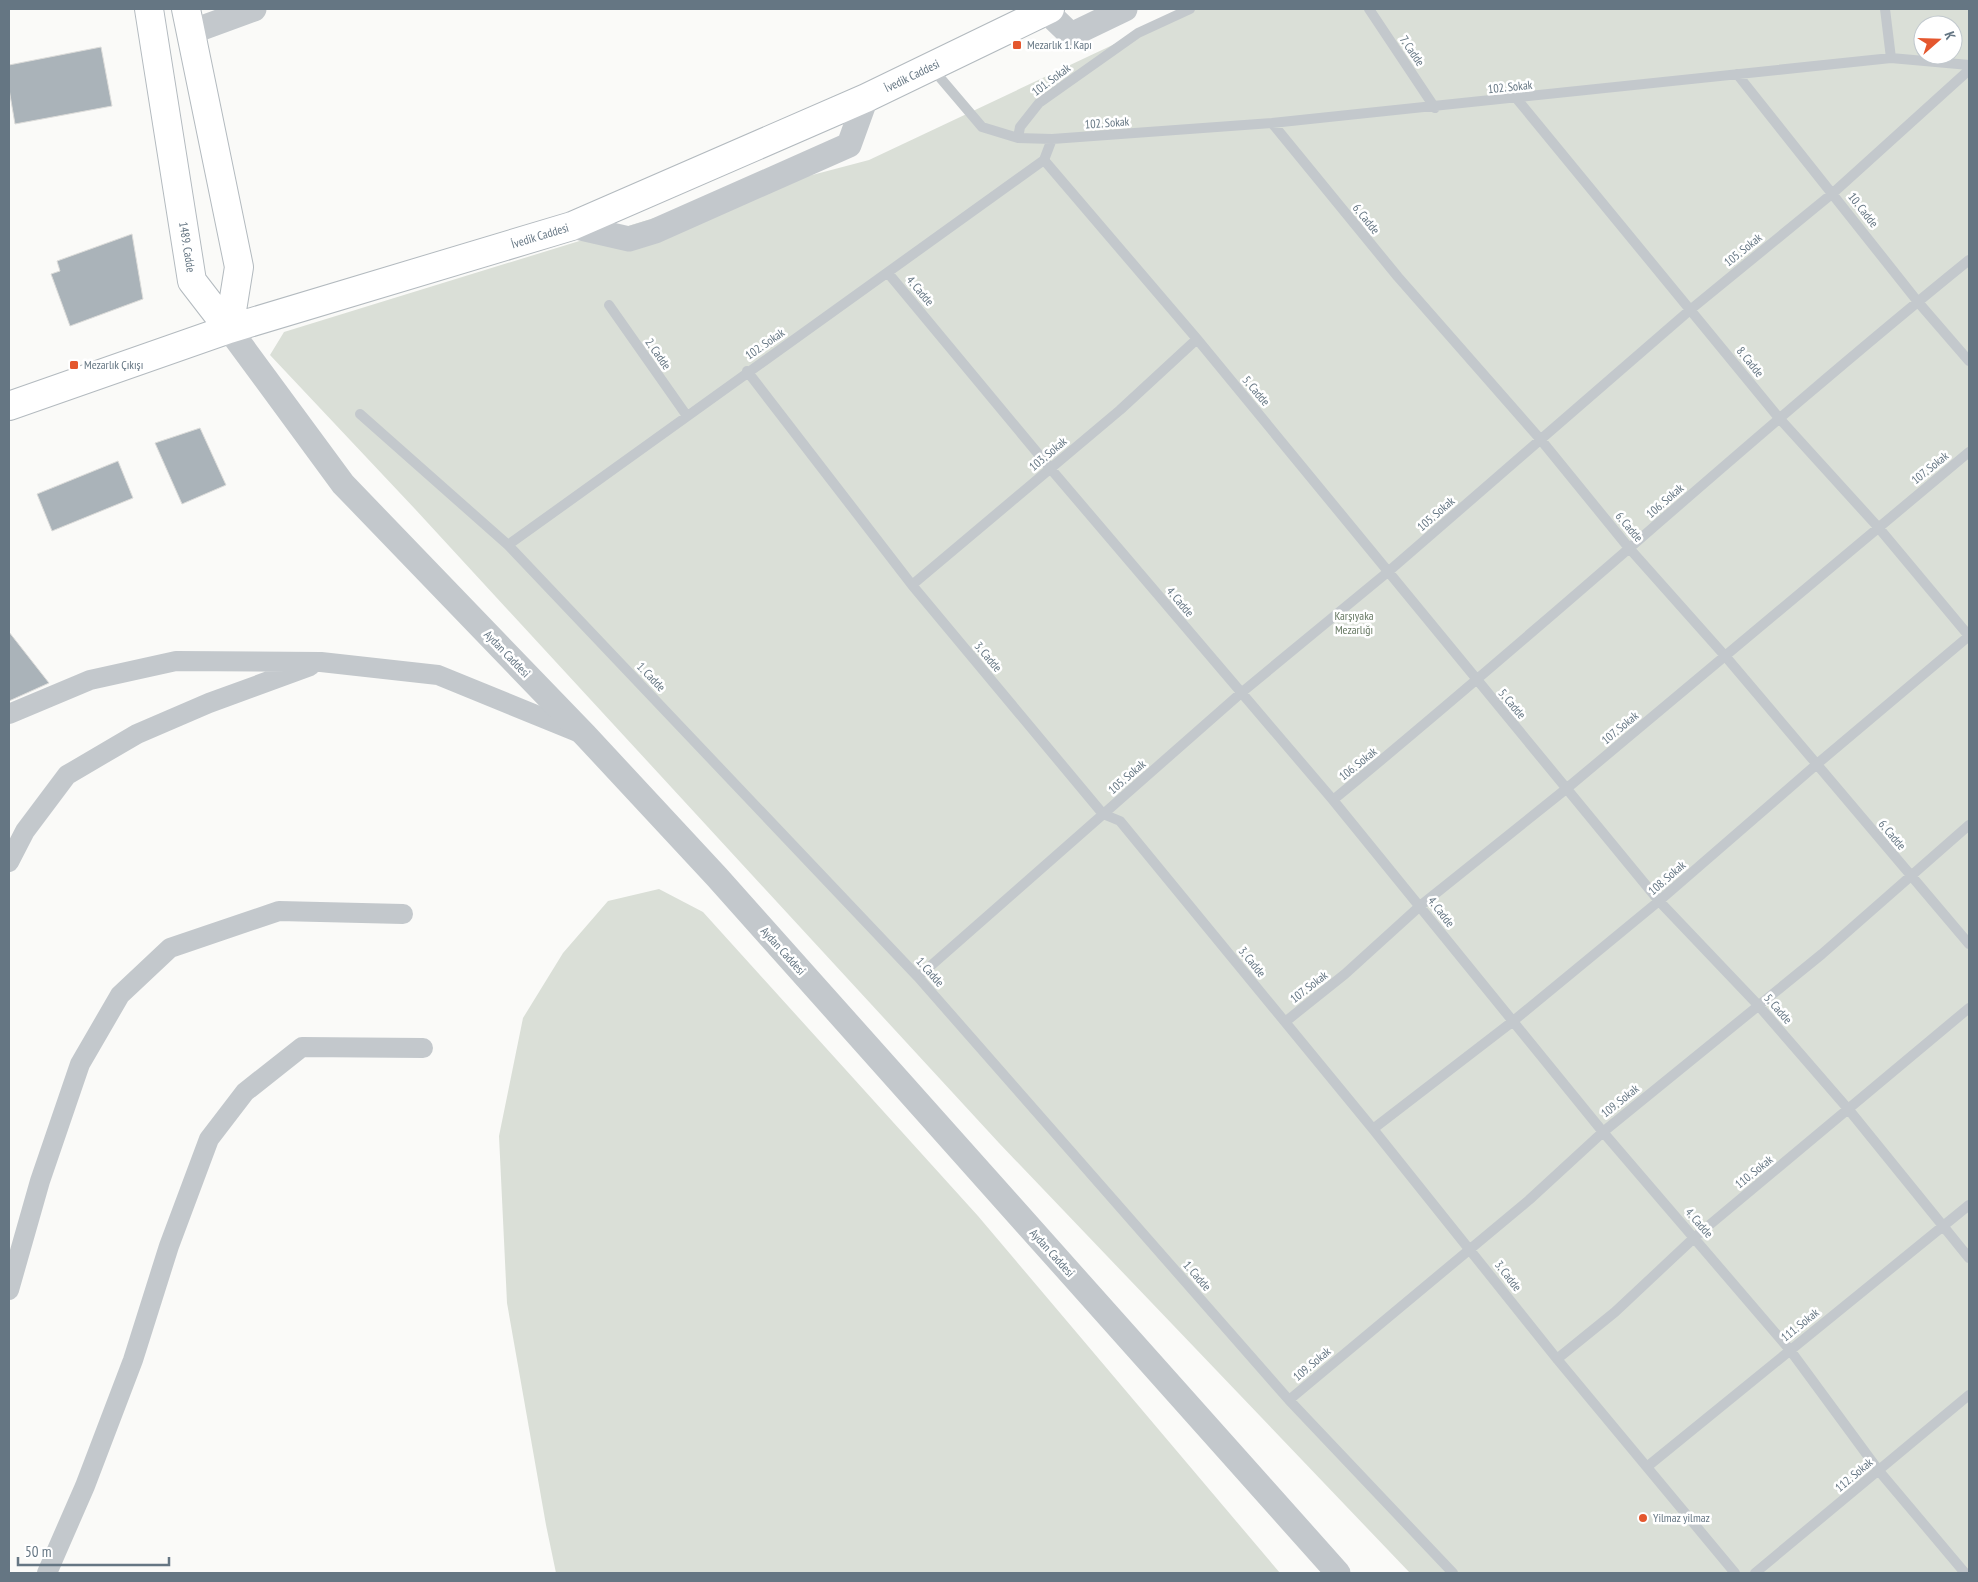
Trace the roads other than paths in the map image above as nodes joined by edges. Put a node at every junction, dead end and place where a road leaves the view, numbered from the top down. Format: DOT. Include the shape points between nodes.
graph roads {
  1 [pos="148,9"];
  2 [pos="254,9"];
  3 [pos="1125,9"];
  4 [pos="1190,9"];
  5 [pos="1369,9"];
  6 [pos="1885,9"];
  7 [pos="1048,10"];
  8 [pos="189,20"];
  9 [pos="155,42"];
  10 [pos="1891,58"];
  11 [pos="1969,65"];
  12 [pos="931,67"];
  13 [pos="1969,70"];
  14 [pos="1737,74"];
  15 [pos="866,98"];
  16 [pos="1517,99"];
  17 [pos="1435,108"];
  18 [pos="1272,124"];
  19 [pos="1018,138"];
  20 [pos="1052,139"];
  21 [pos="1044,160"];
  22 [pos="1833,193"];
  23 [pos="572,226"];
  24 [pos="1969,260"];
  25 [pos="888,273"];
  26 [pos="1918,302"];
  27 [pos="608,305"];
  28 [pos="1690,310"];
  29 [pos="229,328"];
  30 [pos="1197,339"];
  31 [pos="1969,361"];
  32 [pos="747,371"];
  33 [pos="9,406"];
  34 [pos="360,414"];
  35 [pos="687,416"];
  36 [pos="1779,418"];
  37 [pos="1541,440"];
  38 [pos="1969,452"];
  39 [pos="1050,468"];
  40 [pos="1878,527"];
  41 [pos="508,545"];
  42 [pos="1630,548"];
  43 [pos="1389,571"];
  44 [pos="912,585"];
  45 [pos="1969,636"];
  46 [pos="1726,657"];
  47 [pos="321,662"];
  48 [pos="1477,681"];
  49 [pos="1241,694"];
  50 [pos="9,714"];
  51 [pos="585,735"];
  52 [pos="1816,764"];
  53 [pos="1566,789"];
  54 [pos="1333,800"];
  55 [pos="1103,814"];
  56 [pos="1969,825"];
  57 [pos="9,862"];
  58 [pos="1910,875"];
  59 [pos="1659,901"];
  60 [pos="1420,906"];
  61 [pos="403,914"];
  62 [pos="1969,944"];
  63 [pos="918,976"];
  64 [pos="1758,1005"];
  65 [pos="1969,1008"];
  66 [pos="1285,1022"];
  67 [pos="1512,1022"];
  68 [pos="423,1048"];
  69 [pos="1850,1110"];
  70 [pos="1373,1129"];
  71 [pos="1603,1132"];
  72 [pos="1969,1205"];
  73 [pos="1943,1227"];
  74 [pos="1696,1237"];
  75 [pos="1470,1248"];
  76 [pos="1969,1258"];
  77 [pos="9,1290"];
  78 [pos="1790,1350"];
  79 [pos="1557,1359"];
  80 [pos="1969,1395"];
  81 [pos="1290,1400"];
  82 [pos="1648,1466"];
  83 [pos="1879,1471"];
  84 [pos="46,1573"];
  85 [pos="1338,1573"];
  86 [pos="1453,1573"];
  87 [pos="1736,1573"];
  88 [pos="1755,1573"];
  89 [pos="1965,1573"];
  1 -- 9 [label="main road, 1489. Cadde"];
  2 -- 8 [label="street"];
  3 -- 7 [label="street" via="1071,35"];
  4 -- 19 [label="lane, 101. Sokak" via="1138,33 1039,103 1020,127"];
  5 -- 17 [label="lane, 7. Cadde"];
  6 -- 10 [label="lane"];
  7 -- 12 [label="main road, İvedik Caddesi"];
  8 -- 9 [label="main road"];
  8 -- 29 [label="main road" via="239,266"];
  9 -- 29 [label="main road, 1489. Cadde" via="192,281"];
  10 -- 11 [label="lane, 102. Sokak"];
  10 -- 14 [label="lane, 102. Sokak"];
  12 -- 15 [label="main road, İvedik Caddesi"];
  12 -- 19 [label="lane, 102. Sokak" via="982,127"];
  13 -- 22 [label="lane, 105. Sokak"];
  14 -- 16 [label="lane, 102. Sokak"];
  14 -- 22 [label="lane, 10. Cadde"];
  15 -- 23 [label="main road, İvedik Caddesi"];
  15 -- 23 [label="street" via="849,144 655,231 629,239"];
  16 -- 17 [label="lane, 102. Sokak"];
  16 -- 28 [label="lane, 8. Cadde"];
  17 -- 18 [label="lane, 102. Sokak"];
  18 -- 20 [label="lane, 102. Sokak"];
  18 -- 37 [label="lane, 6. Cadde" via="1398,277"];
  19 -- 20 [label="lane, 102. Sokak"];
  20 -- 21 [label="lane"];
  21 -- 25 [label="lane, 102. Sokak"];
  21 -- 30 [label="lane, 5. Cadde"];
  22 -- 26 [label="lane, 10. Cadde"];
  22 -- 28 [label="lane, 105. Sokak"];
  23 -- 29 [label="main road, İvedik Caddesi"];
  24 -- 26 [label="lane, 106. Sokak"];
  25 -- 32 [label="lane, 102. Sokak"];
  25 -- 39 [label="lane, 4. Cadde"];
  26 -- 31 [label="lane, 10. Cadde"];
  26 -- 36 [label="lane, 106. Sokak"];
  27 -- 35 [label="lane, 2. Cadde"];
  28 -- 36 [label="lane, 8. Cadde"];
  28 -- 37 [label="lane, 105. Sokak"];
  29 -- 33 [label="main road, İvedik Caddesi"];
  29 -- 51 [label="street, Aydan Caddesi" via="343,484"];
  30 -- 39 [label="lane, 103. Sokak" via="1120,410"];
  30 -- 43 [label="lane, 5. Cadde"];
  32 -- 35 [label="lane, 102. Sokak"];
  32 -- 44 [label="lane, 3. Cadde"];
  34 -- 41 [label="lane, 1. Cadde"];
  35 -- 41 [label="lane, 102. Sokak"];
  36 -- 40 [label="lane, 8. Cadde"];
  36 -- 42 [label="lane, 106. Sokak"];
  37 -- 42 [label="lane, 6. Cadde"];
  37 -- 43 [label="lane, 105. Sokak"];
  38 -- 40 [label="lane, 107. Sokak"];
  39 -- 44 [label="lane, 103. Sokak"];
  39 -- 49 [label="lane, 4. Cadde"];
  40 -- 45 [label="lane, 8. Cadde"];
  40 -- 46 [label="lane, 107. Sokak"];
  41 -- 63 [label="lane, 1. Cadde"];
  42 -- 46 [label="lane, 6. Cadde"];
  42 -- 48 [label="lane, 106. Sokak"];
  43 -- 48 [label="lane, 5. Cadde"];
  43 -- 49 [label="lane, 105. Sokak"];
  44 -- 55 [label="lane, 3. Cadde"];
  45 -- 52 [label="lane, 108. Sokak"];
  46 -- 52 [label="lane, 6. Cadde"];
  46 -- 53 [label="lane, 107. Sokak"];
  47 -- 50 [label="street" via="176,661 90,680"];
  47 -- 51 [label="street" via="438,675"];
  47 -- 57 [label="street" via="209,703 137,734 67,775 25,831"];
  48 -- 53 [label="lane, 5. Cadde"];
  48 -- 54 [label="lane, 106. Sokak"];
  49 -- 54 [label="lane, 4. Cadde"];
  49 -- 55 [label="lane, 105. Sokak"];
  51 -- 85 [label="street, Aydan Caddesi" via="723,884"];
  52 -- 58 [label="lane, 6. Cadde"];
  52 -- 59 [label="lane, 108. Sokak"];
  53 -- 59 [label="lane, 5. Cadde"];
  53 -- 60 [label="lane, 107. Sokak"];
  54 -- 60 [label="lane, 4. Cadde"];
  55 -- 63 [label="lane, 105. Sokak"];
  55 -- 66 [label="lane, 3. Cadde" via="1120,821"];
  56 -- 58 [label="lane, 109. Sokak"];
  58 -- 62 [label="lane, 6. Cadde"];
  58 -- 64 [label="lane, 109. Sokak" via="1822,954"];
  59 -- 64 [label="lane, 5. Cadde"];
  59 -- 67 [label="lane, 108. Sokak"];
  60 -- 66 [label="lane, 107. Sokak" via="1345,974"];
  60 -- 67 [label="lane, 4. Cadde"];
  61 -- 77 [label="street" via="279,911 170,948 127,988 80,1064 40,1181"];
  63 -- 81 [label="lane, 1. Cadde"];
  64 -- 69 [label="lane, 5. Cadde"];
  64 -- 71 [label="lane, 109. Sokak"];
  65 -- 69 [label="lane, 110. Sokak"];
  66 -- 70 [label="lane, 3. Cadde"];
  67 -- 70 [label="lane, 108. Sokak"];
  67 -- 71 [label="lane, 4. Cadde"];
  68 -- 84 [label="street" via="302,1047 245,1092 209,1138 169,1246 133,1360 85,1486"];
  69 -- 73 [label="lane, 5. Cadde"];
  69 -- 74 [label="lane, 110. Sokak"];
  70 -- 75 [label="lane, 3. Cadde"];
  71 -- 74 [label="lane, 4. Cadde"];
  71 -- 75 [label="lane, 109. Sokak" via="1529,1200"];
  72 -- 73 [label="lane, 111. Sokak"];
  73 -- 76 [label="lane, 5. Cadde"];
  73 -- 78 [label="lane, 111. Sokak"];
  74 -- 78 [label="lane, 4. Cadde"];
  74 -- 79 [label="lane, 110. Sokak"];
  75 -- 79 [label="lane, 3. Cadde"];
  75 -- 81 [label="lane, 109. Sokak"];
  78 -- 82 [label="lane, 111. Sokak"];
  78 -- 83 [label="lane, 4. Cadde"];
  79 -- 82 [label="lane, 3. Cadde"];
  80 -- 83 [label="lane, 112. Sokak"];
  81 -- 86 [label="lane, 1. Cadde"];
  82 -- 87 [label="lane, 3. Cadde"];
  83 -- 88 [label="lane, 112. Sokak"];
  83 -- 89 [label="lane, 4. Cadde"];
}
